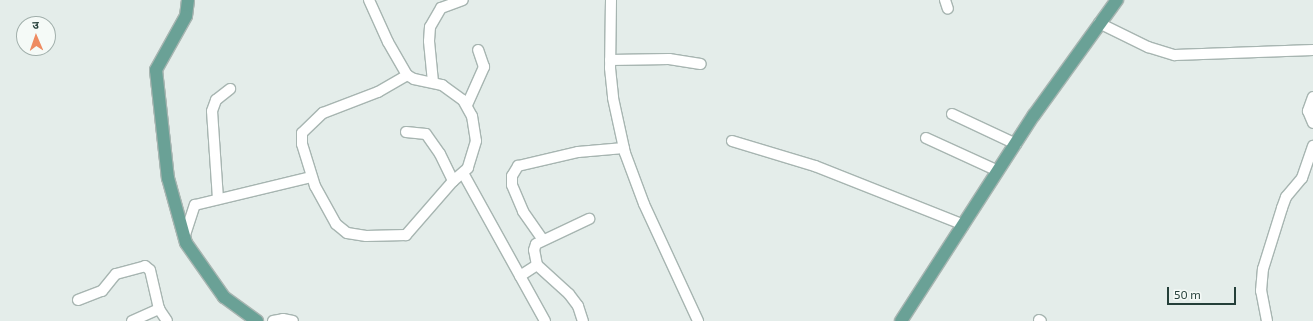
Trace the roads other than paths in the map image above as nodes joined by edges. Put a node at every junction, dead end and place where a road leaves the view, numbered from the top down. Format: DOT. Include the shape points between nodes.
graph roads {
  1 [pos="191,0"];
  2 [pos="369,0"];
  3 [pos="463,0"];
  4 [pos="611,0"];
  5 [pos="1117,0"];
  6 [pos="1099,23"];
  7 [pos="478,50"];
  8 [pos="1313,50"];
  9 [pos="610,60"];
  10 [pos="701,64"];
  11 [pos="407,75"];
  12 [pos="433,82"];
  13 [pos="230,89"];
  14 [pos="1313,97"];
  15 [pos="467,105"];
  16 [pos="952,114"];
  17 [pos="1313,123"];
  18 [pos="406,132"];
  19 [pos="926,138"];
  20 [pos="732,141"];
  21 [pos="1016,144"];
  22 [pos="1313,146"];
  23 [pos="624,148"];
  24 [pos="998,171"];
  25 [pos="463,173"];
  26 [pos="312,177"];
  27 [pos="453,181"];
  28 [pos="218,199"];
  29 [pos="589,219"];
  30 [pos="964,225"];
  31 [pos="184,238"];
  32 [pos="543,240"];
  33 [pos="537,265"];
  34 [pos="520,276"];
  35 [pos="78,300"];
  36 [pos="159,309"];
  37 [pos="697,320"];
  38 [pos="132,321"];
  39 [pos="167,321"];
  40 [pos="257,321"];
  41 [pos="273,321"];
  42 [pos="293,321"];
  43 [pos="545,321"];
  44 [pos="583,321"];
  45 [pos="707,321"];
  46 [pos="901,321"];
  47 [pos="1267,321"];
  1 -- 31 [label="main road" via="186,16 156,70 168,178"];
  2 -- 11 [label="street" via="388,42"];
  3 -- 12 [label="street" via="441,8 430,27"];
  4 -- 9 [label="street"];
  5 -- 6 [label="main road"];
  6 -- 8 [label="street" via="1148,46 1175,55"];
  6 -- 21 [label="main road"];
  7 -- 15 [label="street" via="485,65"];
  9 -- 10 [label="street" via="668,59"];
  9 -- 23 [label="street" via="613,98"];
  11 -- 12 [label="street" via="414,79"];
  11 -- 26 [label="street" via="378,92 323,113 305,129 302,144"];
  12 -- 15 [label="street" via="452,91"];
  13 -- 28 [label="street" via="216,100 212,111"];
  14 -- 17 [label="street" via="1308,111"];
  15 -- 25 [label="street" via="472,116 476,141 472,161"];
  16 -- 21 [label="street"];
  18 -- 27 [label="street" via="426,134 440,154"];
  19 -- 24 [label="street"];
  20 -- 30 [label="street" via="815,166"];
  21 -- 24 [label="main road"];
  22 -- 47 [label="street" via="1302,178 1286,197 1263,269 1261,292"];
  23 -- 32 [label="street" via="578,152 518,166 512,176 512,185 523,211"];
  23 -- 37 [label="street" via="644,204"];
  24 -- 30 [label="main road"];
  25 -- 27 [label="street"];
  25 -- 34 [label="street"];
  26 -- 27 [label="street" via="331,217 341,229 366,236 395,238 411,232"];
  26 -- 28 [label="street"];
  28 -- 31 [label="street" via="195,205"];
  29 -- 32 [label="street"];
  30 -- 46 [label="main road"];
  31 -- 40 [label="main road" via="200,266 224,297"];
  32 -- 33 [label="street" via="534,247"];
  33 -- 34 [label="street"];
  33 -- 44 [label="street" via="569,294 578,306"];
  34 -- 43 [label="street"];
  35 -- 36 [label="street" via="102,291 116,274 146,266 150,270"];
  36 -- 38 [label="street"];
  36 -- 39 [label="street"];
  37 -- 45 [label="street"];
  41 -- 42 [label="street"];
}
